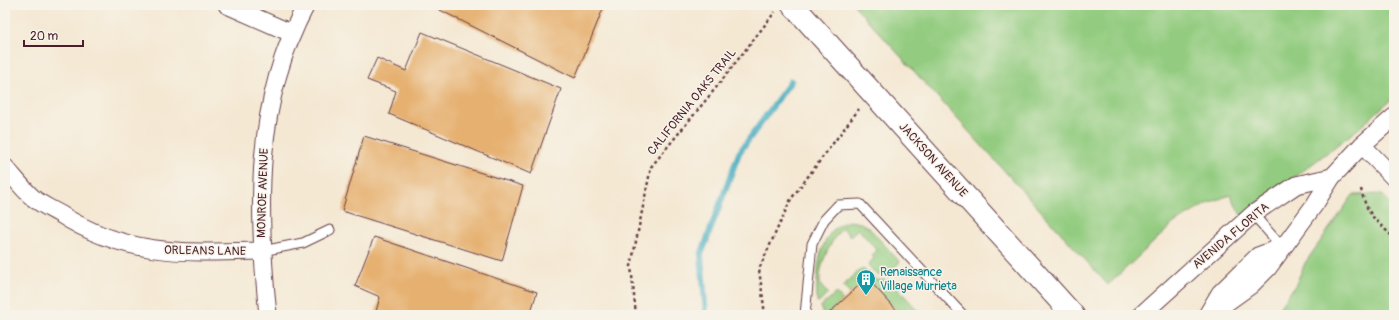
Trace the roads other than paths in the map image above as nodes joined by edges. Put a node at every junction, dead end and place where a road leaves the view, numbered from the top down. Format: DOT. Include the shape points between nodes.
graph roads {
  1 [pos="227,5"];
  2 [pos="306,5"];
  3 [pos="784,8"];
  4 [pos="291,33"];
  5 [pos="1394,117"];
  6 [pos="1362,145"];
  7 [pos="5,167"];
  8 [pos="1332,177"];
  9 [pos="1394,178"];
  10 [pos="1253,214"];
  11 [pos="330,230"];
  12 [pos="1282,247"];
  13 [pos="262,251"];
  14 [pos="268,315"];
  15 [pos="805,315"];
  16 [pos="963,315"];
  17 [pos="1074,315"];
  18 [pos="1141,315"];
  19 [pos="1208,315"];
  1 -- 4 [label="street"];
  2 -- 4 [label="street, MONROE AVENUE"];
  3 -- 17 [label="main road, JACKSON AVENUE" via="872,92"];
  4 -- 13 [label="street, MONROE AVENUE" via="272,97 262,160"];
  5 -- 6 [label="street"];
  6 -- 8 [label="street"];
  6 -- 9 [label="street"];
  7 -- 13 [label="street, ORLEANS LANE" via="32,197 75,224 116,242 153,250 188,253"];
  8 -- 10 [label="street, AVENIDA FLORITA" via="1296,185"];
  8 -- 12 [label="street"];
  10 -- 12 [label="lane"];
  10 -- 18 [label="street, AVENIDA FLORITA"];
  11 -- 13 [label="lane" via="303,244"];
  12 -- 19 [label="street" via="1268,268 1251,285"];
  13 -- 14 [label="street, MONROE AVENUE"];
  15 -- 16 [label="lane" via="812,244 824,220 838,206 860,204"];
}
